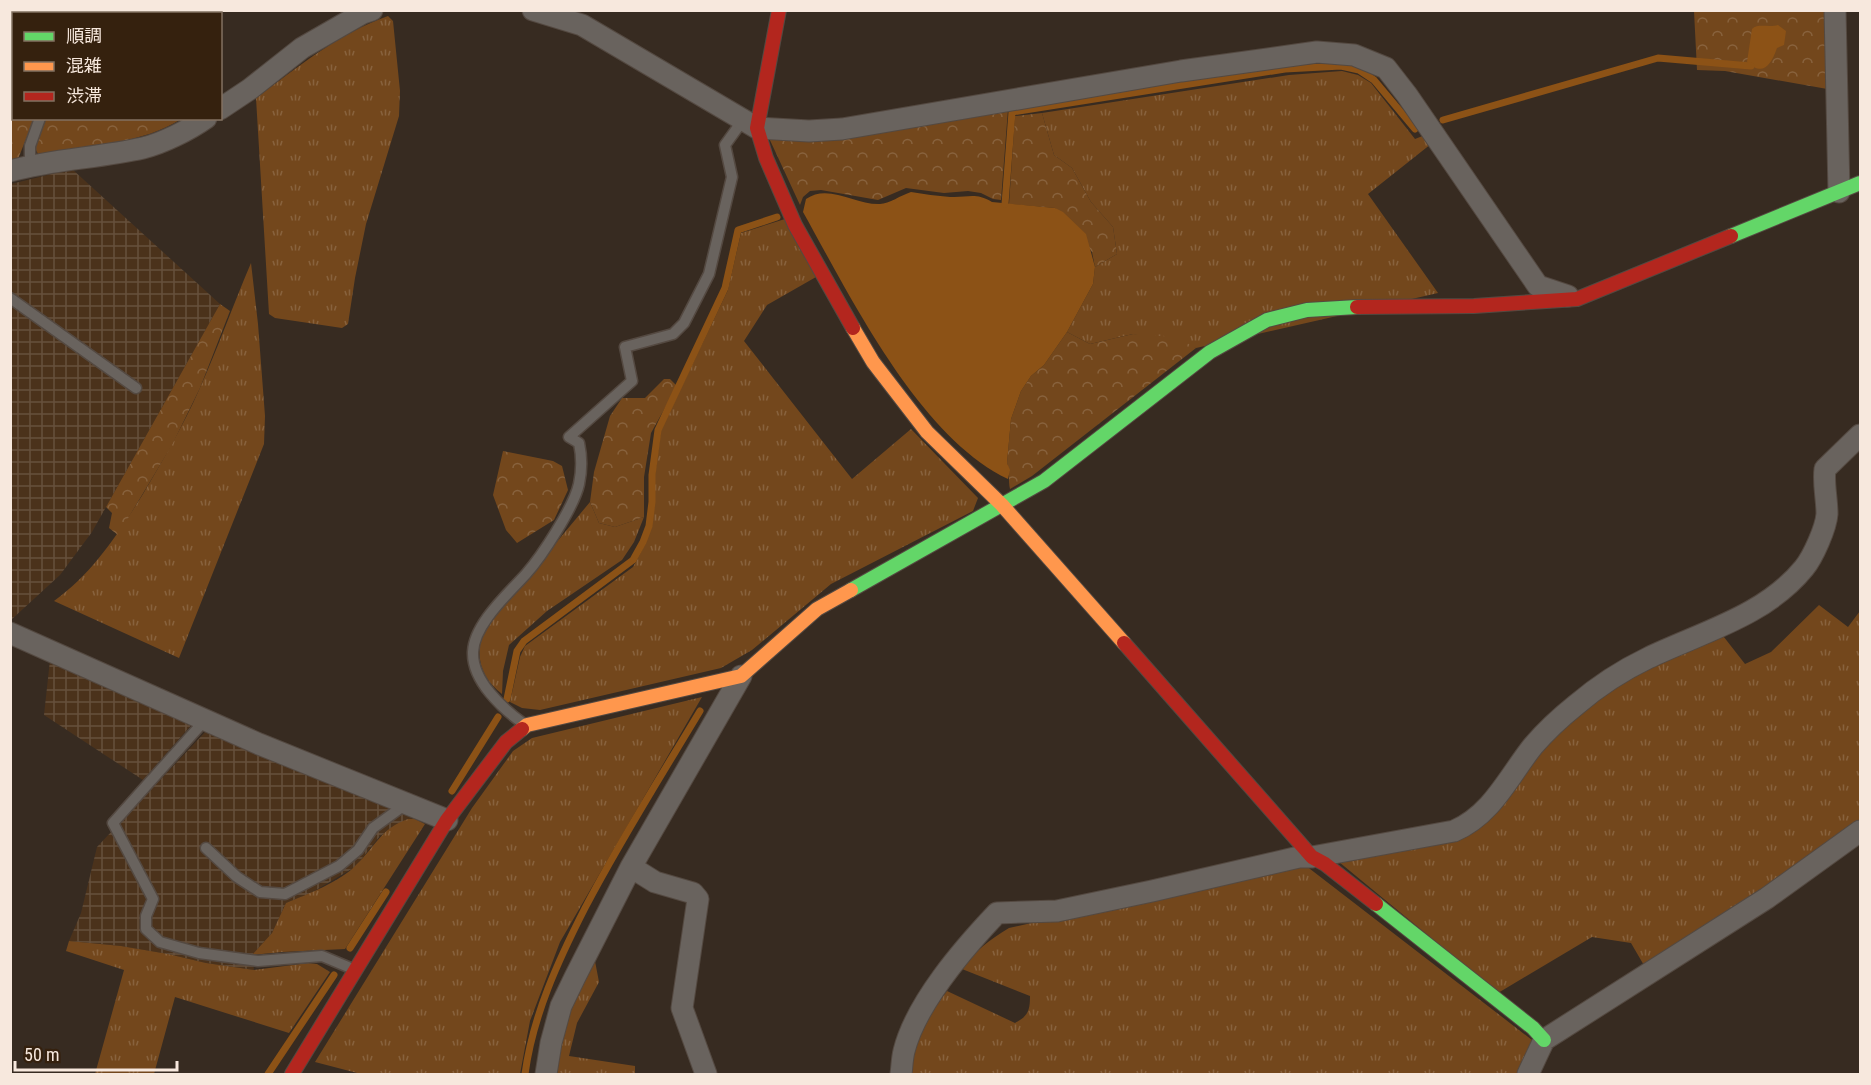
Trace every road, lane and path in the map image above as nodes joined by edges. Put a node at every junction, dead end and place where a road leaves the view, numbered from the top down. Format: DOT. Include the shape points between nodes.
graph roads {
  1 [pos="372,10"];
  2 [pos="533,10"];
  3 [pos="779,10"];
  4 [pos="1835,10"];
  5 [pos="222,108"];
  6 [pos="39,120"];
  7 [pos="203,120"];
  8 [pos="750,124"];
  9 [pos="20,169"];
  10 [pos="1852,191"];
  11 [pos="10,298"];
  12 [pos="1577,299"];
  13 [pos="136,388"];
  14 [pos="1860,435"];
  15 [pos="1002,505"];
  16 [pos="10,633"];
  17 [pos="741,676"];
  18 [pos="206,719"];
  19 [pos="527,725"];
  20 [pos="407,804"];
  21 [pos="447,820"];
  22 [pos="1860,831"];
  23 [pos="206,848"];
  24 [pos="1312,857"];
  25 [pos="631,867"];
  26 [pos="356,970"];
  27 [pos="1544,1040"];
  28 [pos="292,1074"];
  29 [pos="546,1074"];
  30 [pos="706,1074"];
  31 [pos="901,1074"];
  32 [pos="1528,1074"];
  1 -- 5 [label="street" via="302,48"];
  2 -- 8 [label="street" via="582,25"];
  3 -- 8 [label="street"];
  4 -- 10 [label="street"];
  6 -- 9 [label="lane"];
  7 -- 9 [label="street" via="145,148"];
  8 -- 12 [label="street" via="809,131 842,129 1193,69 1317,52 1354,54 1386,68 1538,286"];
  8 -- 15 [label="street" via="795,225 873,362 927,432"];
  8 -- 19 [label="lane" via="725,145 732,177 709,274 684,323 673,334 626,346 632,381 569,437 579,443 582,458 579,486 562,522 528,572 480,629 473,652 478,677 508,712"];
  10 -- 12 [label="street"];
  11 -- 13 [label="lane"];
  12 -- 15 [label="street" via="1307,310 1267,320 1210,352 1044,481"];
  14 -- 24 [label="street" via="1825,468 1827,515 1806,566 1789,586 1725,624 1646,658 1576,705 1533,746 1483,813 1467,826"];
  15 -- 17 [label="street" via="816,609"];
  15 -- 24 [label="street"];
  16 -- 18 [label="street"];
  17 -- 19 [label="street"];
  17 -- 25 [label="street"];
  18 -- 20 [label="street"];
  18 -- 26 [label="lane" via="113,823 153,899 146,929 160,942 199,953 258,961 322,956"];
  19 -- 21 [label="street" via="506,742"];
  20 -- 21 [label="street"];
  20 -- 23 [label="lane" via="374,828 358,850 339,866 285,894 260,892"];
  21 -- 26 [label="street"];
  22 -- 27 [label="street" via="1767,898"];
  24 -- 27 [label="street"];
  24 -- 31 [label="street" via="1057,911 997,912 969,942 919,1016 904,1051"];
  25 -- 29 [label="street" via="561,1006"];
  25 -- 30 [label="street" via="656,882 693,893 698,899 682,1008"];
  26 -- 28 [label="street"];
  27 -- 32 [label="street"];
}
